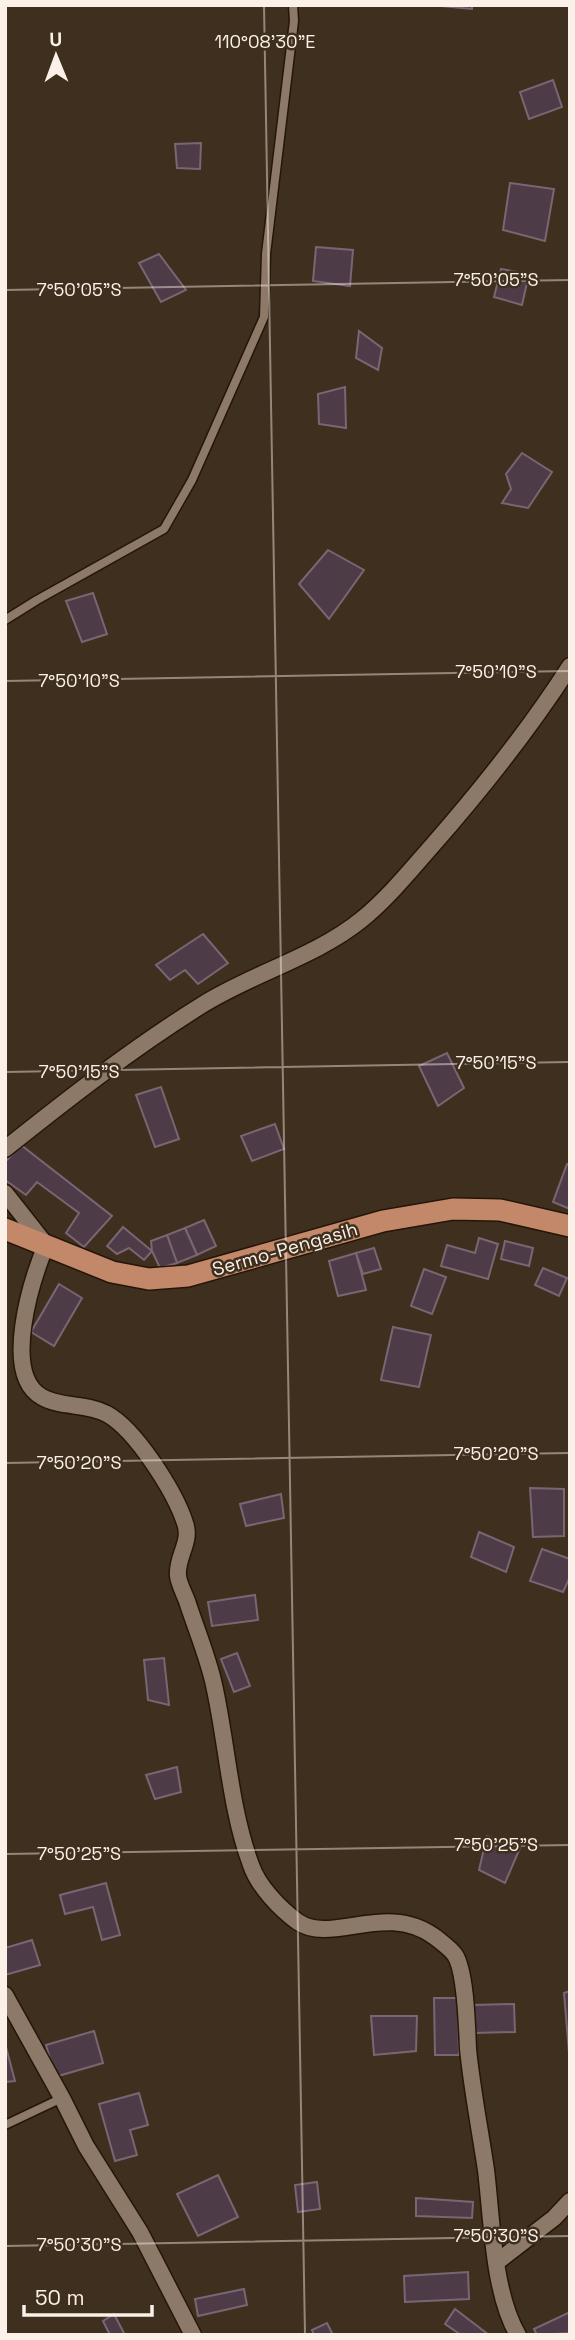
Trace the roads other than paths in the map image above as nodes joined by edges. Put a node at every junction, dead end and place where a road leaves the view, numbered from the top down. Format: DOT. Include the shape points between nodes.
graph roads {
  1 [pos="293,5"];
  2 [pos="5,620"];
  3 [pos="570,666"];
  4 [pos="5,1149"];
  5 [pos="5,1193"];
  6 [pos="570,1226"];
  7 [pos="5,1229"];
  8 [pos="46,1245"];
  9 [pos="5,1995"];
  10 [pos="62,2098"];
  11 [pos="5,2126"];
  12 [pos="570,2201"];
  13 [pos="497,2262"];
  14 [pos="193,2335"];
  15 [pos="518,2335"];
  1 -- 2 [label="lane" via="266,254 264,317 192,481 164,529"];
  3 -- 4 [label="street" via="457,818 361,920 204,1004 100,1073"];
  5 -- 8 [label="street"];
  6 -- 8 [label="main road, Sermo-Pengasih" via="500,1210 453,1209 383,1221 188,1276 149,1279 111,1272"];
  7 -- 8 [label="main road, Sermo-Pengasih"];
  8 -- 13 [label="street" via="36,1268 21,1346 24,1378 43,1398 108,1414 134,1438 166,1483 186,1525 188,1541 178,1574 214,1683 251,1867 279,1904 306,1926 326,1929 393,1921 419,1927 456,1956"];
  9 -- 10 [label="street"];
  10 -- 11 [label="lane"];
  10 -- 14 [label="street"];
  12 -- 13 [label="street"];
  13 -- 15 [label="street" via="508,2319"];
}
